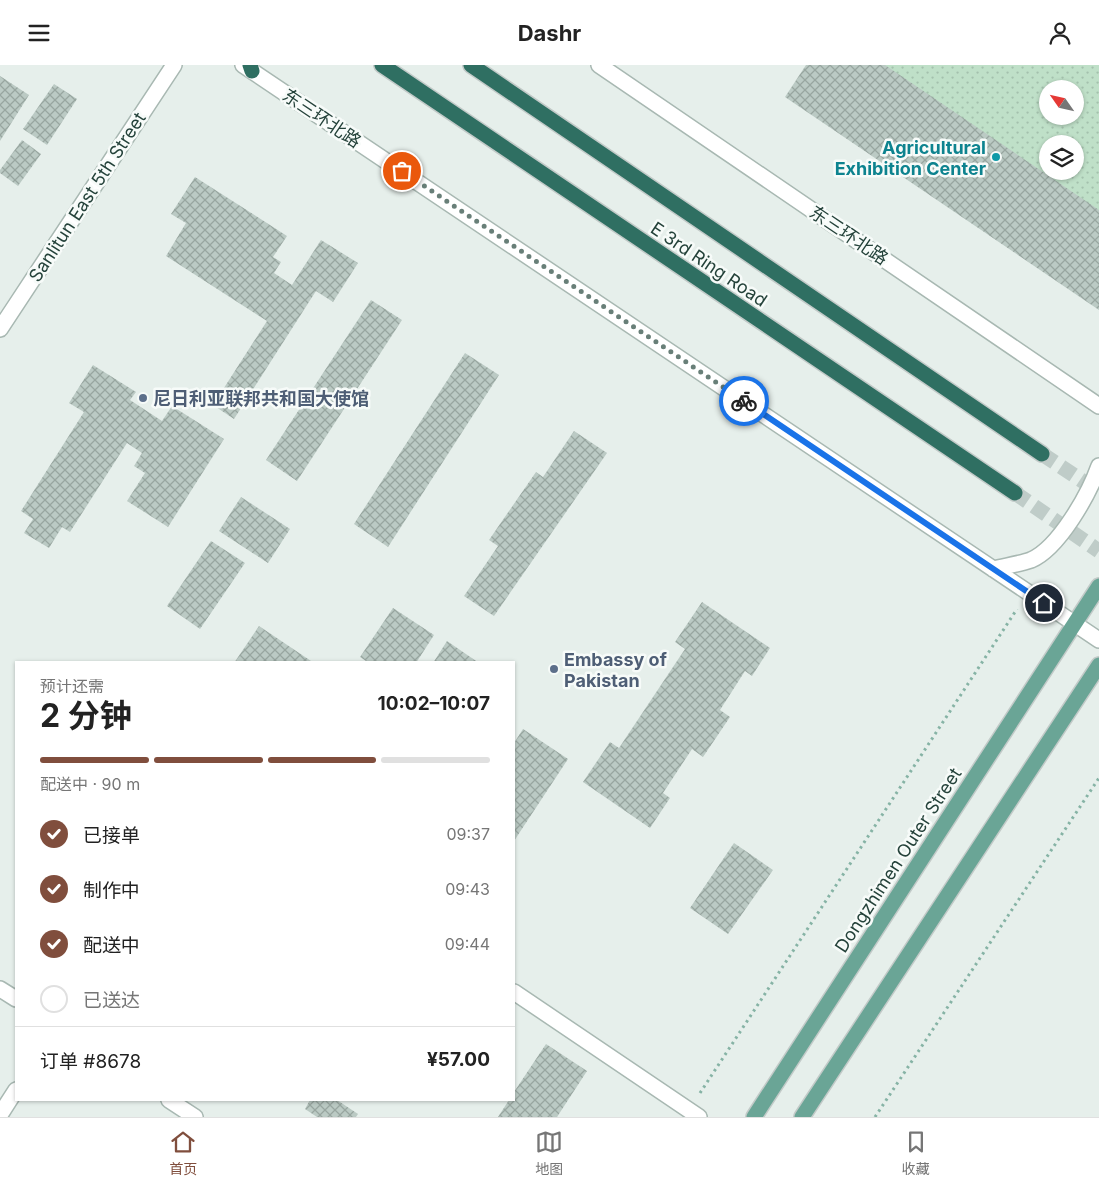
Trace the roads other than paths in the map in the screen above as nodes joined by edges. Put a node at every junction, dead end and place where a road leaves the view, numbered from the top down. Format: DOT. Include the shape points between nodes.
graph roads {
  1 [pos="174,65"];
  2 [pos="382,65"];
  3 [pos="471,65"];
  4 [pos="599,65"];
  5 [pos="248,67"];
  6 [pos="0,329"];
  7 [pos="1099,406"];
  8 [pos="1042,454"];
  9 [pos="1099,466"];
  10 [pos="1015,493"];
  11 [pos="993,569"];
  12 [pos="1099,586"];
  13 [pos="1074,623"];
  14 [pos="1099,640"];
  15 [pos="1099,665"];
  16 [pos="0,989"];
  17 [pos="515,993"];
  18 [pos="15,998"];
  19 [pos="15,1092"];
  20 [pos="171,1101"];
  21 [pos="694,1114"];
  22 [pos="0,1115"];
  23 [pos="195,1117"];
  24 [pos="754,1117"];
  25 [pos="802,1117"];
  1 -- 6 [label="street, Sanlitun East 5th Street"];
  2 -- 10 [label="highway, E 3rd Ring Road"];
  3 -- 8 [label="highway, E 3rd Ring Road"];
  4 -- 7 [label="street, 东三环北路"];
  5 -- 11 [label="street, 东三环北路"];
  9 -- 11 [label="street" via="1072,519 1050,547 1032,560"];
  11 -- 13 [label="street, 东三环北路"];
  12 -- 13 [label="main road, Dongzhimen Outer Street"];
  13 -- 14 [label="street, 东三环北路"];
  13 -- 24 [label="main road, Dongzhimen Outer Street"];
  15 -- 25 [label="main road"];
  16 -- 18 [label="street"];
  17 -- 21 [label="street"];
  19 -- 22 [label="street"];
  20 -- 23 [label="street"];
}
